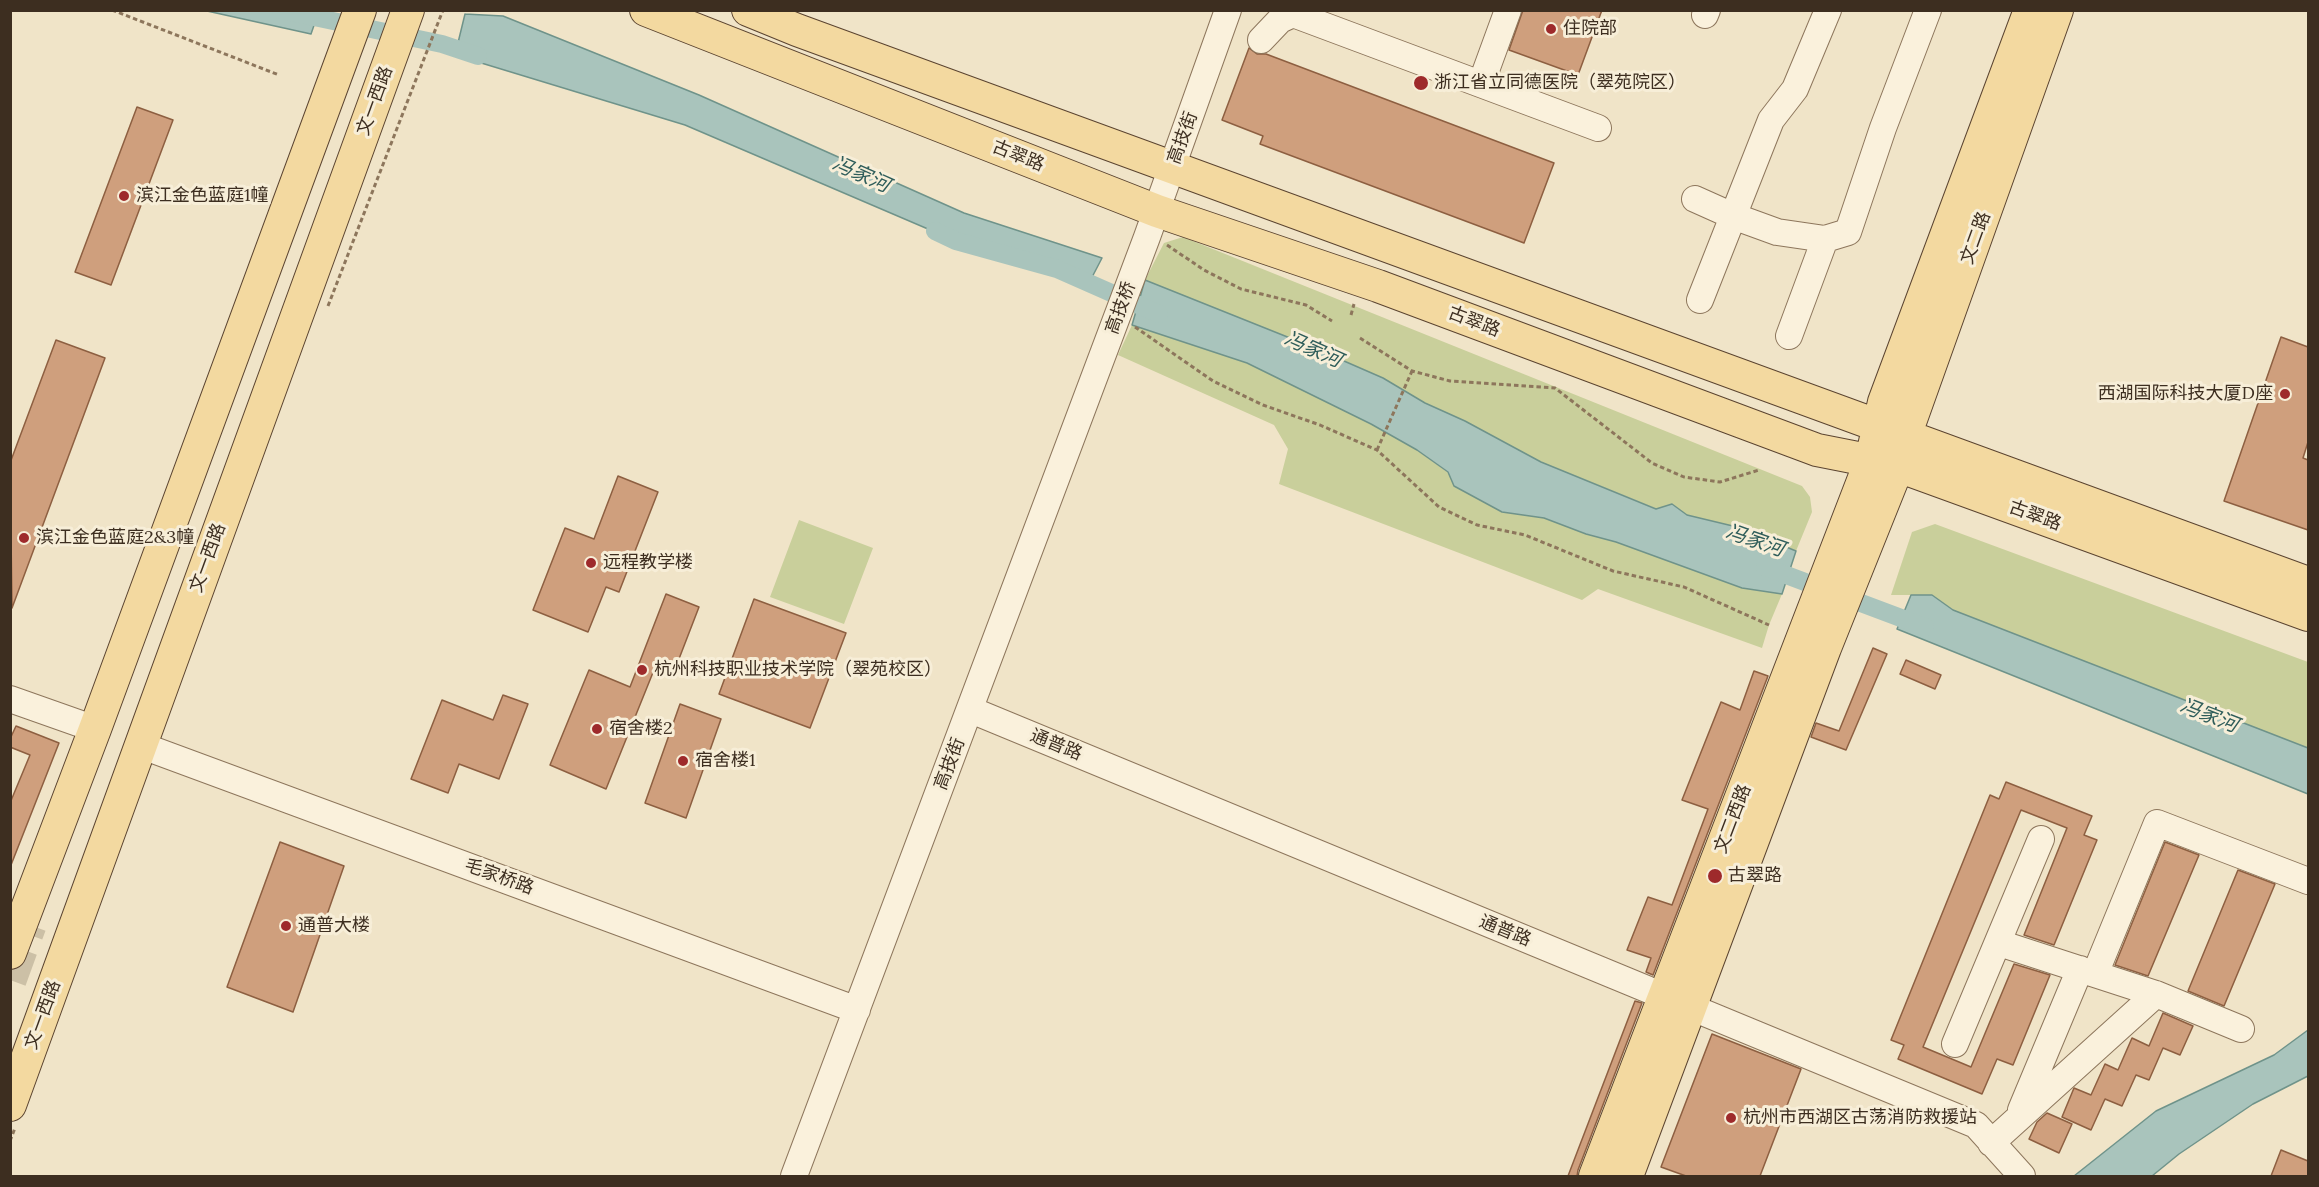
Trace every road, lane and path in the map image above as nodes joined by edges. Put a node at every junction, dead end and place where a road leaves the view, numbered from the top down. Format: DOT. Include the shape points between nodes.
graph roads {
  1 [pos="112,10"];
  2 [pos="360,10"];
  3 [pos="408,10"];
  4 [pos="442,10"];
  5 [pos="646,10"];
  6 [pos="748,10"];
  7 [pos="1228,10"];
  8 [pos="1508,10"];
  9 [pos="1828,10"];
  10 [pos="1928,10"];
  11 [pos="2030,10"];
  12 [pos="2057,10"];
  13 [pos="1294,12"];
  14 [pos="1261,40"];
  15 [pos="279,75"];
  16 [pos="1481,84"];
  17 [pos="409,96"];
  18 [pos="1598,128"];
  19 [pos="1173,167"];
  20 [pos="1695,199"];
  21 [pos="1157,211"];
  22 [pos="1733,216"];
  23 [pos="1825,239"];
  24 [pos="1164,243"];
  25 [pos="1137,265"];
  26 [pos="1700,300"];
  27 [pos="1354,304"];
  28 [pos="1351,315"];
  29 [pos="1332,321"];
  30 [pos="1132,325"];
  31 [pos="1789,336"];
  32 [pos="1360,338"];
  33 [pos="1105,351"];
  34 [pos="1412,371"];
  35 [pos="1892,431"];
  36 [pos="1377,450"];
  37 [pos="1885,463"];
  38 [pos="1760,470"];
  39 [pos="2308,583"];
  40 [pos="2308,615"];
  41 [pos="1769,625"];
  42 [pos="10,699"];
  43 [pos="970,710"];
  44 [pos="95,729"];
  45 [pos="140,745"];
  46 [pos="2041,839"];
  47 [pos="2308,881"];
  48 [pos="1999,944"];
  49 [pos="10,953"];
  50 [pos="2087,972"];
  51 [pos="2156,994"];
  52 [pos="1678,1002"];
  53 [pos="857,1010"];
  54 [pos="2241,1029"];
  55 [pos="1955,1044"];
  56 [pos="10,1105"];
  57 [pos="2017,1118"];
  58 [pos="1991,1143"];
  59 [pos="794,1176"];
  60 [pos="1595,1176"];
  61 [pos="1628,1176"];
  62 [pos="2022,1176"];
  1 -- 15 [label="path"];
  2 -- 44 [label="main road"];
  3 -- 45 [label="main road, 文一西路"];
  4 -- 17 [label="path"];
  5 -- 21 [label="main road, 古翠路"];
  6 -- 19 [label="main road, 古翠路"];
  7 -- 19 [label="street, 高技街"];
  8 -- 16 [label="street"];
  9 -- 22 [label="street" via="1795,89 1771,120"];
  10 -- 23 [label="street" via="1848,232"];
  11 -- 35 [label="main road, 文二路" via="1884,402"];
  12 -- 35 [label="main road, 文二路"];
  13 -- 14 [label="street"];
  13 -- 16 [label="street"];
  16 -- 18 [label="street"];
  19 -- 21 [label="street, 高技街"];
  19 -- 35 [label="main road, 古翠路"];
  20 -- 22 [label="street"];
  21 -- 25 [label="street, 高技街"];
  21 -- 37 [label="main road, 古翠路" via="1378,286 1816,450"];
  22 -- 23 [label="street" via="1777,231"];
  22 -- 26 [label="street"];
  23 -- 31 [label="street"];
  24 -- 29 [label="path" via="1241,289 1306,305"];
  25 -- 33 [label="street, 高技桥"];
  27 -- 28 [label="path"];
  30 -- 36 [label="path" via="1213,381"];
  32 -- 34 [label="path"];
  33 -- 43 [label="street, 高技街"];
  34 -- 36 [label="path"];
  34 -- 38 [label="path" via="1450,381 1555,388 1652,463 1684,477 1720,482"];
  35 -- 37 [label="main road, 文二路"];
  35 -- 39 [label="main road, 古翠路"];
  36 -- 41 [label="path" via="1438,507 1477,525 1525,535 1613,571 1684,587"];
  37 -- 40 [label="main road, 古翠路"];
  37 -- 52 [label="main road, 文二西路"];
  42 -- 44 [label="street"];
  43 -- 52 [label="street, 通普路"];
  43 -- 53 [label="street, 高技街"];
  44 -- 49 [label="main road"];
  45 -- 53 [label="street, 毛家桥路"];
  45 -- 56 [label="main road, 文一西路"];
  46 -- 48 [label="street"];
  47 -- 50 [label="street" via="2157,823"];
  48 -- 50 [label="street"];
  48 -- 55 [label="street"];
  50 -- 51 [label="street"];
  50 -- 57 [label="street"];
  51 -- 54 [label="street"];
  51 -- 57 [label="street"];
  52 -- 58 [label="street, 通普路" via="1976,1125"];
  52 -- 60 [label="main road, 文二西路"];
  52 -- 61 [label="main road, 文二西路"];
  53 -- 59 [label="street, 高技街"];
  57 -- 58 [label="street"];
  58 -- 62 [label="street, 通普路"];
}
